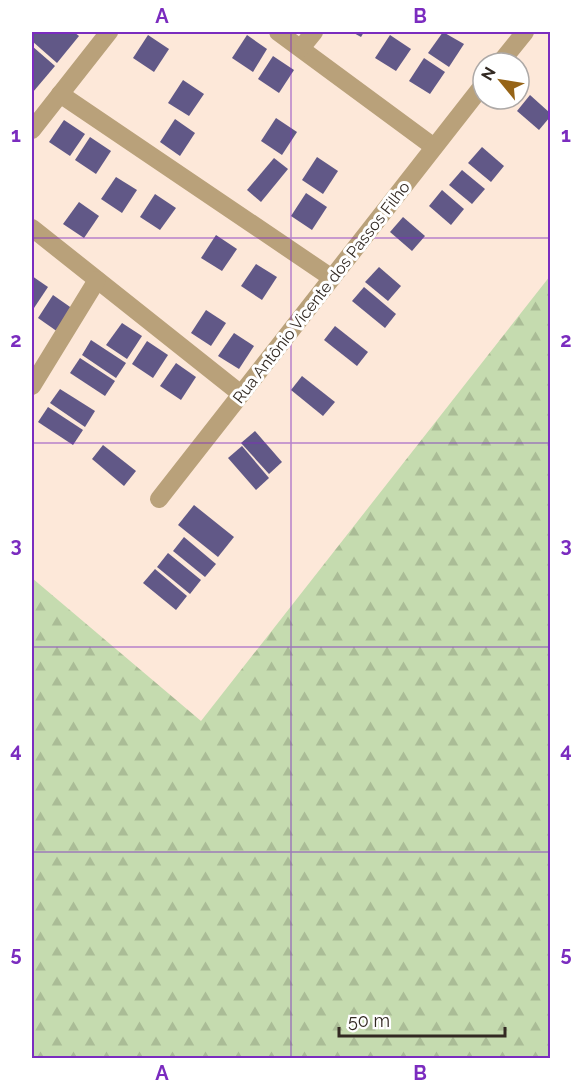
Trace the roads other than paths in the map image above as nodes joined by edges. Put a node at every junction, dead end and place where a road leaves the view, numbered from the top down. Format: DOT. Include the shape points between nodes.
graph roads {
  1 [pos="109,32"];
  2 [pos="278,32"];
  3 [pos="314,32"];
  4 [pos="525,32"];
  5 [pos="301,48"];
  6 [pos="510,51"];
  7 [pos="60,94"];
  8 [pos="471,100"];
  9 [pos="32,130"];
  10 [pos="434,147"];
  11 [pos="32,228"];
  12 [pos="332,278"];
  13 [pos="97,280"];
  14 [pos="32,386"];
  15 [pos="241,394"];
  16 [pos="159,499"];
  1 -- 7 [label="street"];
  2 -- 5 [label="street"];
  3 -- 5 [label="street"];
  4 -- 6 [label="street"];
  5 -- 10 [label="street"];
  7 -- 9 [label="street"];
  7 -- 12 [label="street"];
  8 -- 10 [label="street, Rua Antônio Vicente dos Passos Filho"];
  10 -- 12 [label="street, Rua Antônio Vicente dos Passos Filho"];
  11 -- 13 [label="street"];
  12 -- 15 [label="street, Rua Antônio Vicente dos Passos Filho"];
  13 -- 14 [label="street"];
  13 -- 15 [label="street"];
  15 -- 16 [label="street, Rua Antônio Vicente dos Passos Filho"];
}
